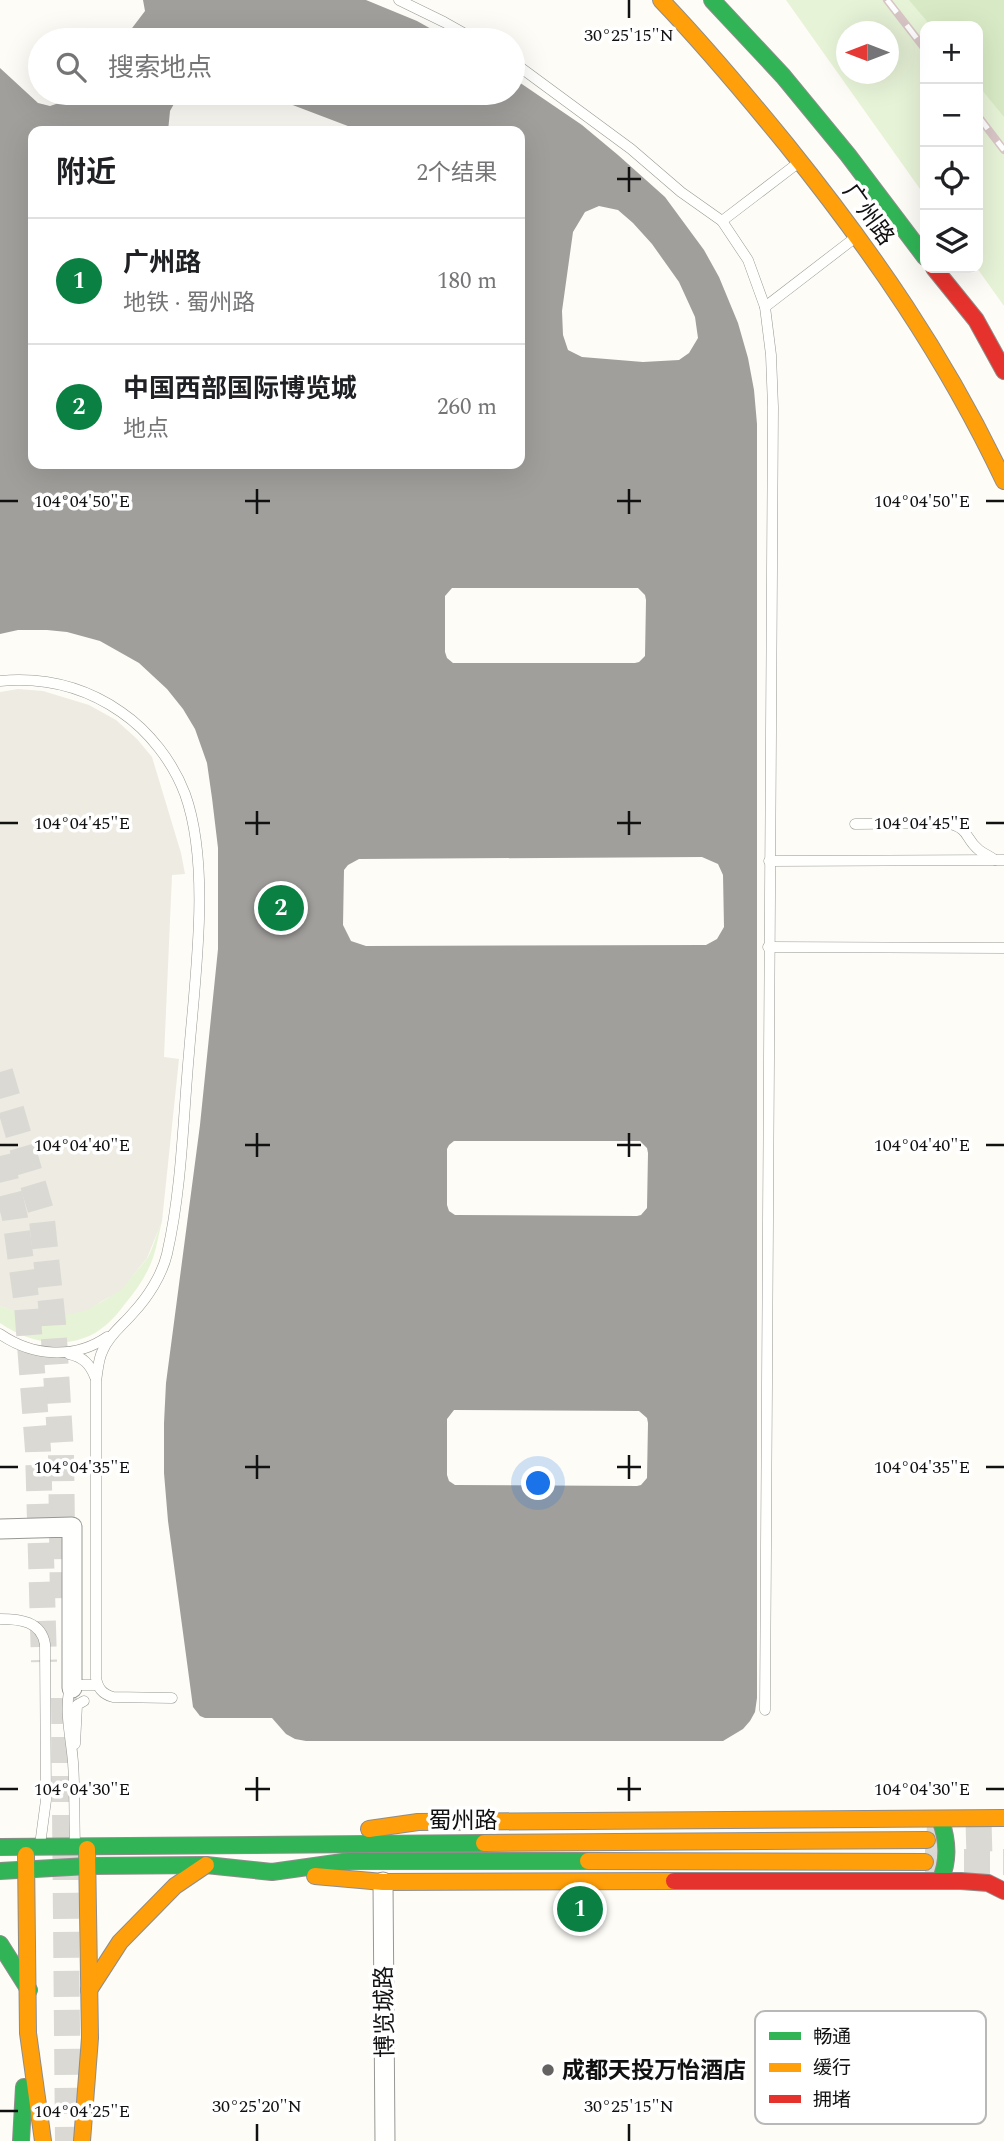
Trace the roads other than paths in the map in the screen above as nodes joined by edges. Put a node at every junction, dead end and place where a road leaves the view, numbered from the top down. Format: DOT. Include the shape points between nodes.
graph roads {
  1 [pos="399,0"];
  2 [pos="661,0"];
  3 [pos="712,0"];
  4 [pos="455,28"];
  5 [pos="525,71"];
  6 [pos="801,161"];
  7 [pos="722,221"];
  8 [pos="857,236"];
  9 [pos="920,250"];
  10 [pos="938,273"];
  11 [pos="765,307"];
  12 [pos="1004,371"];
  13 [pos="1004,481"];
  14 [pos="0,681"];
  15 [pos="855,824"];
  16 [pos="1000,860"];
  17 [pos="769,861"];
  18 [pos="768,947"];
  19 [pos="1004,948"];
  20 [pos="0,1334"];
  21 [pos="113,1334"];
  22 [pos="60,1353"];
  23 [pos="96,1381"];
  24 [pos="0,1529"];
  25 [pos="0,1619"];
  26 [pos="97,1685"];
  27 [pos="78,1694"];
  28 [pos="172,1698"];
  29 [pos="765,1710"];
  30 [pos="73,1762"];
  31 [pos="1004,1818"];
  32 [pos="940,1819"];
  33 [pos="926,1839"];
  34 [pos="266,1843"];
  35 [pos="81,1845"];
  36 [pos="33,1846"];
  37 [pos="0,1847"];
  38 [pos="925,1861"];
  39 [pos="206,1865"];
  40 [pos="88,1866"];
  41 [pos="26,1870"];
  42 [pos="0,1871"];
  43 [pos="272,1872"];
  44 [pos="940,1881"];
  45 [pos="383,1882"];
  46 [pos="1004,1891"];
  47 [pos="0,1944"];
  48 [pos="29,1990"];
  49 [pos="89,1990"];
  50 [pos="28,2033"];
  51 [pos="90,2038"];
  52 [pos="21,2141"];
  53 [pos="43,2141"];
  54 [pos="82,2141"];
  55 [pos="99,2141"];
  56 [pos="385,2141"];
  1 -- 4 [label="lane"];
  2 -- 6 [label="main road, 广州路"];
  3 -- 9 [label="main road, 广州路" via="783,75"];
  5 -- 7 [label="lane"];
  6 -- 7 [label="lane"];
  6 -- 8 [label="main road, 广州路"];
  7 -- 11 [label="lane" via="748,260"];
  8 -- 11 [label="lane"];
  8 -- 13 [label="main road, 广州路" via="953,379"];
  10 -- 12 [label="main road" via="976,320"];
  11 -- 17 [label="lane" via="773,407"];
  14 -- 21 [label="lane" via="48,681 69,687 94,695 129,718 169,763 185,793 192,820 199,901 175,1204 167,1256 159,1275 142,1303"];
  15 -- 16 [label="lane" via="947,823 958,826 978,849"];
  16 -- 17 [label="lane"];
  17 -- 18 [label="lane"];
  18 -- 19 [label="lane"];
  18 -- 29 [label="lane"];
  20 -- 22 [label="lane" via="32,1350"];
  21 -- 22 [label="lane" via="88,1348"];
  21 -- 23 [label="lane" via="103,1348"];
  22 -- 23 [label="lane" via="88,1363"];
  23 -- 26 [label="lane"];
  24 -- 27 [label="street" via="72,1527"];
  25 -- 36 [label="lane" via="32,1624 45,1644 46,1800"];
  26 -- 27 [label="lane" via="78,1685"];
  26 -- 28 [label="lane" via="113,1697"];
  27 -- 30 [label="lane"];
  27 -- 30 [label="lane" via="68,1696"];
  30 -- 35 [label="lane"];
  31 -- 32 [label="main road"];
  32 -- 34 [label="main road" via="418,1822"];
  32 -- 44 [label="main road" via="945,1830 946,1870"];
  33 -- 34 [label="main road, 蜀州路"];
  34 -- 35 [label="main road, 蜀州路"];
  35 -- 36 [label="main road, 蜀州路"];
  35 -- 40 [label="main road"];
  36 -- 37 [label="main road, 蜀州路"];
  36 -- 41 [label="main road"];
  38 -- 43 [label="main road, 蜀州路" via="350,1861"];
  39 -- 40 [label="main road, 蜀州路"];
  39 -- 43 [label="main road, 蜀州路"];
  39 -- 49 [label="main road" via="174,1886 120,1942"];
  40 -- 41 [label="main road, 蜀州路"];
  40 -- 49 [label="main road"];
  41 -- 42 [label="main road, 蜀州路"];
  41 -- 48 [label="main road"];
  43 -- 45 [label="main road"];
  44 -- 45 [label="main road"];
  44 -- 46 [label="main road" via="988,1883"];
  45 -- 56 [label="street, 博览城路"];
  47 -- 48 [label="main road"];
  48 -- 50 [label="main road"];
  49 -- 51 [label="main road"];
  50 -- 52 [label="main road"];
  50 -- 53 [label="main road"];
  51 -- 54 [label="main road"];
  51 -- 55 [label="main road"];
}
